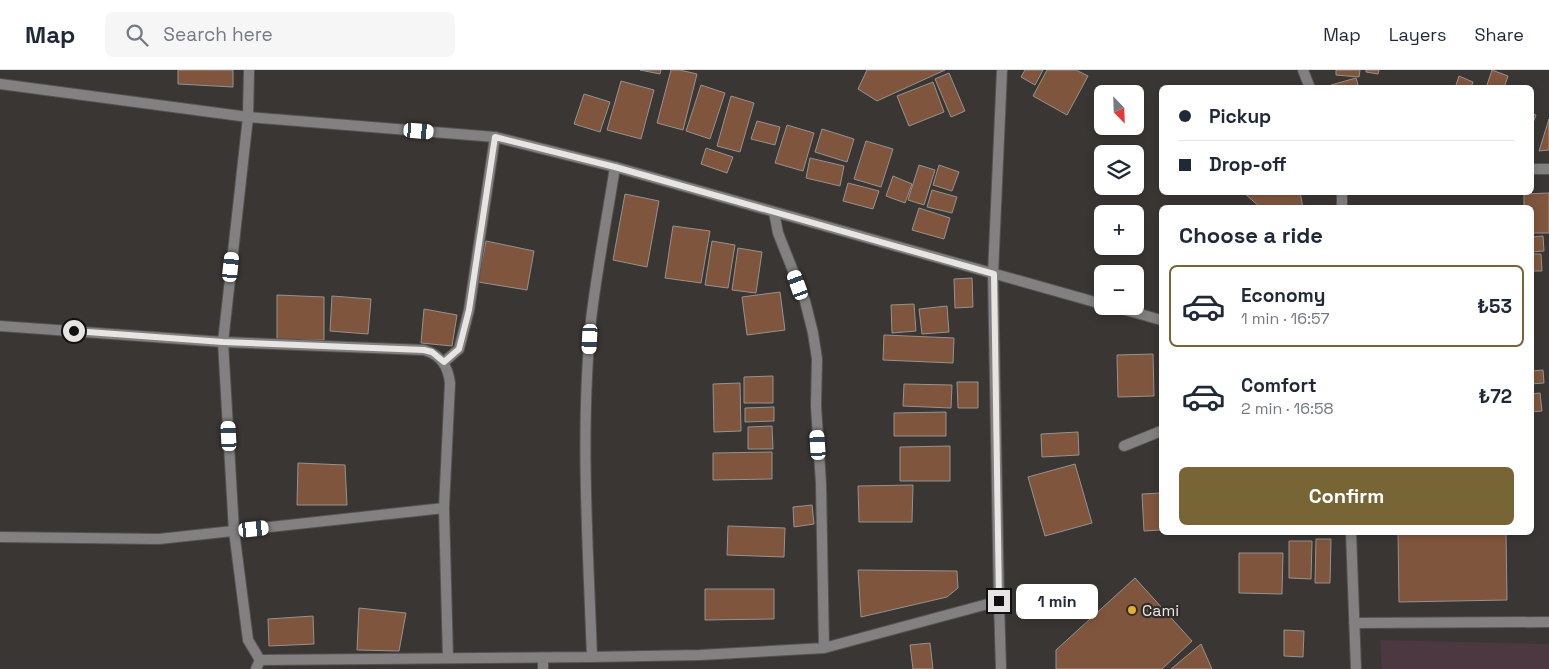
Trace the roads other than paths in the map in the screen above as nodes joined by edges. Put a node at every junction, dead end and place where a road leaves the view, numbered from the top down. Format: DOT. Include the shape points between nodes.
graph roads {
  1 [pos="249,70"];
  2 [pos="1002,70"];
  3 [pos="1303,70"];
  4 [pos="0,84"];
  5 [pos="1309,85"];
  6 [pos="248,117"];
  7 [pos="495,137"];
  8 [pos="615,167"];
  9 [pos="1534,169"];
  10 [pos="1549,169"];
  11 [pos="774,212"];
  12 [pos="994,274"];
  13 [pos="1094,302"];
  14 [pos="1144,315"];
  15 [pos="1159,319"];
  16 [pos="0,326"];
  17 [pos="223,342"];
  18 [pos="444,362"];
  19 [pos="1159,432"];
  20 [pos="1124,446"];
  21 [pos="444,508"];
  22 [pos="234,531"];
  23 [pos="1351,535"];
  24 [pos="0,537"];
  25 [pos="999,601"];
  26 [pos="1549,622"];
  27 [pos="1354,623"];
  28 [pos="824,648"];
  29 [pos="592,657"];
  30 [pos="448,658"];
  31 [pos="542,658"];
  32 [pos="258,664"];
  33 [pos="543,669"];
  34 [pos="1001,669"];
  35 [pos="1356,669"];
  1 -- 6 [label="street"];
  2 -- 12 [label="street"];
  3 -- 5 [label="street"];
  4 -- 6 [label="street"];
  6 -- 7 [label="street"];
  6 -- 17 [label="street"];
  7 -- 8 [label="street"];
  7 -- 18 [label="street" via="469,310 459,349"];
  8 -- 11 [label="street"];
  8 -- 29 [label="street" via="591,320 586,416"];
  9 -- 10 [label="street"];
  11 -- 12 [label="street"];
  11 -- 28 [label="street" via="778,233 805,301 817,360"];
  12 -- 13 [label="street"];
  12 -- 25 [label="street"];
  14 -- 15 [label="street"];
  16 -- 17 [label="street"];
  17 -- 18 [label="street" via="424,350"];
  17 -- 22 [label="street"];
  18 -- 21 [label="street" via="450,383"];
  19 -- 20 [label="street"];
  21 -- 22 [label="street"];
  21 -- 30 [label="street"];
  22 -- 24 [label="street" via="159,539"];
  22 -- 32 [label="street" via="248,640"];
  23 -- 27 [label="street"];
  25 -- 28 [label="street"];
  25 -- 34 [label="street"];
  26 -- 27 [label="street"];
  27 -- 35 [label="street"];
  28 -- 29 [label="street"];
  29 -- 31 [label="street"];
  30 -- 31 [label="street"];
  30 -- 32 [label="street"];
  31 -- 33 [label="street"];
}
